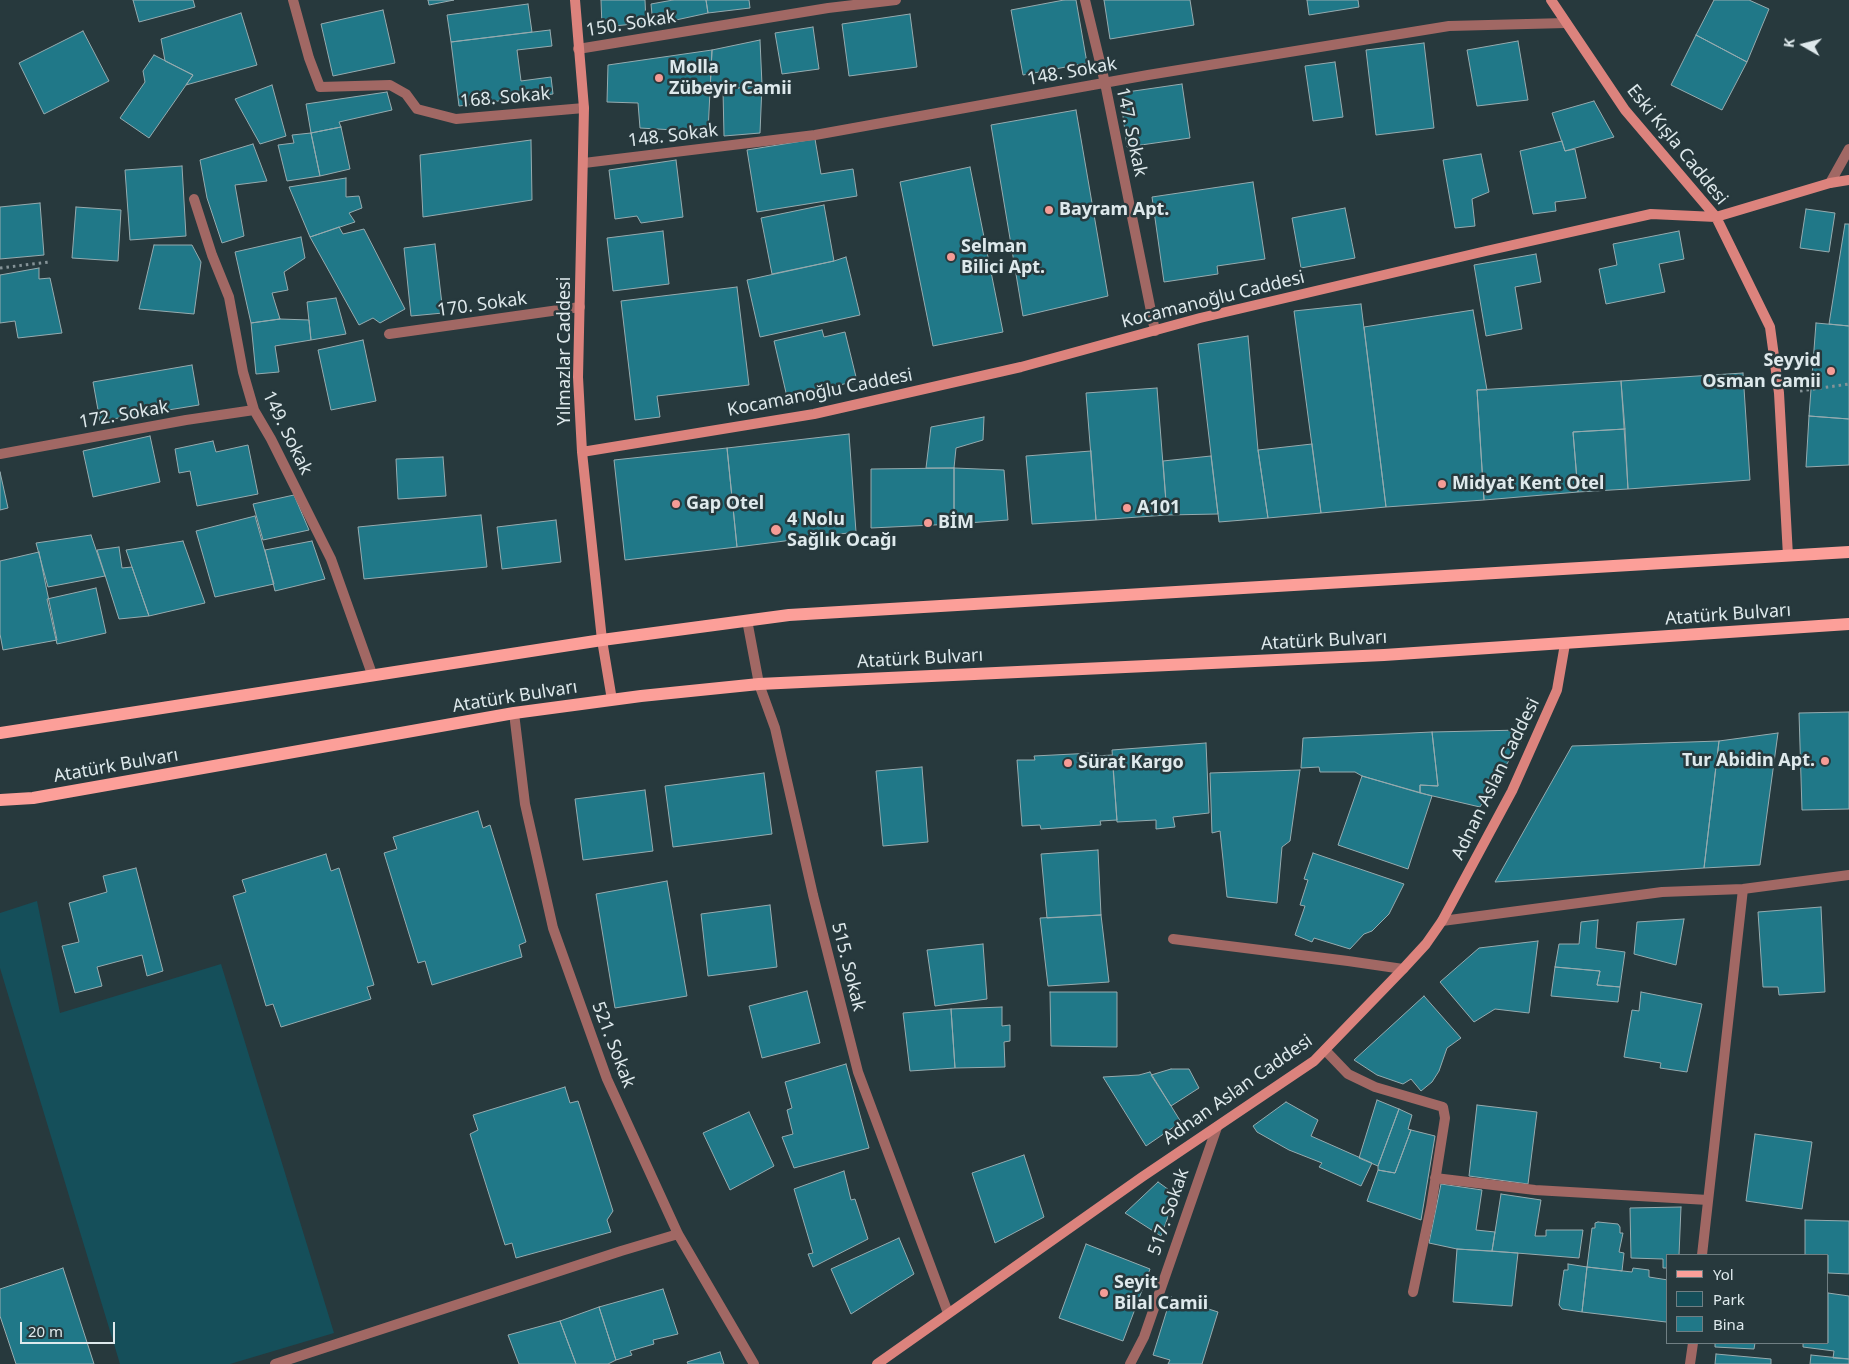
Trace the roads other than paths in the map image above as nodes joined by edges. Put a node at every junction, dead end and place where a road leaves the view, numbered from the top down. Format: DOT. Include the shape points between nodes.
graph roads {
  1 [pos="293,0"];
  2 [pos="575,0"];
  3 [pos="896,0"];
  4 [pos="1086,0"];
  5 [pos="1551,0"];
  6 [pos="1566,23"];
  7 [pos="578,49"];
  8 [pos="1105,83"];
  9 [pos="584,108"];
  10 [pos="1849,149"];
  11 [pos="584,163"];
  12 [pos="1849,180"];
  13 [pos="1830,183"];
  14 [pos="194,199"];
  15 [pos="1716,218"];
  16 [pos="580,307"];
  17 [pos="1155,330"];
  18 [pos="389,334"];
  19 [pos="254,410"];
  20 [pos="582,452"];
  21 [pos="0,454"];
  22 [pos="1849,552"];
  23 [pos="1788,556"];
  24 [pos="747,620"];
  25 [pos="1849,624"];
  26 [pos="602,640"];
  27 [pos="1565,644"];
  28 [pos="372,674"];
  29 [pos="760,684"];
  30 [pos="612,700"];
  31 [pos="514,713"];
  32 [pos="0,733"];
  33 [pos="0,800"];
  34 [pos="1849,875"];
  35 [pos="1743,889"];
  36 [pos="1442,920"];
  37 [pos="1173,939"];
  38 [pos="1403,969"];
  39 [pos="1325,1050"];
  40 [pos="1217,1127"];
  41 [pos="1435,1178"];
  42 [pos="1708,1200"];
  43 [pos="678,1234"];
  44 [pos="1702,1254"];
  45 [pos="1413,1292"];
  46 [pos="948,1313"];
  47 [pos="1692,1344"];
  48 [pos="275,1364"];
  49 [pos="754,1364"];
  50 [pos="877,1364"];
  51 [pos="1130,1364"];
  52 [pos="1690,1364"];
  1 -- 9 [label="street, 168. Sokak" via="320,88 390,85 406,94 417,109 456,119"];
  2 -- 7 [label="street, Yılmazlar Caddesi"];
  3 -- 7 [label="street, 150. Sokak"];
  4 -- 8 [label="street, 147. Sokak"];
  5 -- 6 [label="street, Eski Kışla Caddesi"];
  6 -- 8 [label="street, 148. Sokak" via="1448,26"];
  6 -- 15 [label="street, Eski Kışla Caddesi" via="1624,110"];
  7 -- 9 [label="street, Yılmazlar Caddesi"];
  8 -- 11 [label="street, 148. Sokak" via="815,135"];
  8 -- 17 [label="street, 147. Sokak"];
  9 -- 11 [label="street, Yılmazlar Caddesi"];
  10 -- 13 [label="street"];
  11 -- 16 [label="street, Yılmazlar Caddesi"];
  12 -- 13 [label="street, Kocamanoğlu Caddesi"];
  13 -- 15 [label="street, Kocamanoğlu Caddesi"];
  14 -- 19 [label="street, 149. Sokak" via="229,297 243,372"];
  15 -- 17 [label="street, Kocamanoğlu Caddesi" via="1651,214"];
  15 -- 23 [label="street, Eski Kışla Caddesi" via="1770,328 1779,393"];
  16 -- 18 [label="street, 170. Sokak"];
  16 -- 20 [label="street, Yılmazlar Caddesi" via="578,377"];
  17 -- 20 [label="street, Kocamanoğlu Caddesi" via="1021,367 814,414"];
  19 -- 21 [label="street, 172. Sokak"];
  19 -- 28 [label="street, 149. Sokak" via="331,559"];
  20 -- 26 [label="street, Yılmazlar Caddesi"];
  22 -- 23 [label="main road"];
  23 -- 24 [label="main road" via="799,614"];
  24 -- 26 [label="main road"];
  24 -- 29 [label="street, 515. Sokak"];
  25 -- 27 [label="main road, Atatürk Bulvarı"];
  26 -- 28 [label="main road"];
  26 -- 30 [label="street, Yılmazlar Caddesi"];
  27 -- 29 [label="main road, Atatürk Bulvarı"];
  27 -- 36 [label="street, Adnan Aslan Caddesi" via="1557,690 1512,791"];
  28 -- 32 [label="main road"];
  29 -- 30 [label="main road, Atatürk Bulvarı"];
  29 -- 46 [label="street, 515. Sokak" via="775,728 858,1072"];
  30 -- 31 [label="main road, Atatürk Bulvarı"];
  31 -- 33 [label="main road, Atatürk Bulvarı" via="33,798"];
  31 -- 43 [label="street, 521. Sokak" via="525,804 553,928 607,1079"];
  34 -- 35 [label="street"];
  35 -- 36 [label="street" via="1662,892"];
  35 -- 42 [label="street"];
  36 -- 38 [label="street, Adnan Aslan Caddesi"];
  37 -- 38 [label="street"];
  38 -- 39 [label="street, Adnan Aslan Caddesi"];
  39 -- 40 [label="street, Adnan Aslan Caddesi" via="1314,1061"];
  39 -- 41 [label="street" via="1348,1074 1374,1087 1442,1107 1445,1118"];
  40 -- 46 [label="street, Adnan Aslan Caddesi"];
  40 -- 51 [label="street, 517. Sokak" via="1144,1337"];
  41 -- 42 [label="street" via="1535,1190"];
  41 -- 45 [label="street"];
  42 -- 44 [label="street"];
  43 -- 48 [label="street"];
  43 -- 49 [label="street, 521. Sokak"];
  46 -- 50 [label="street, Adnan Aslan Caddesi"];
  47 -- 52 [label="street"];
}
